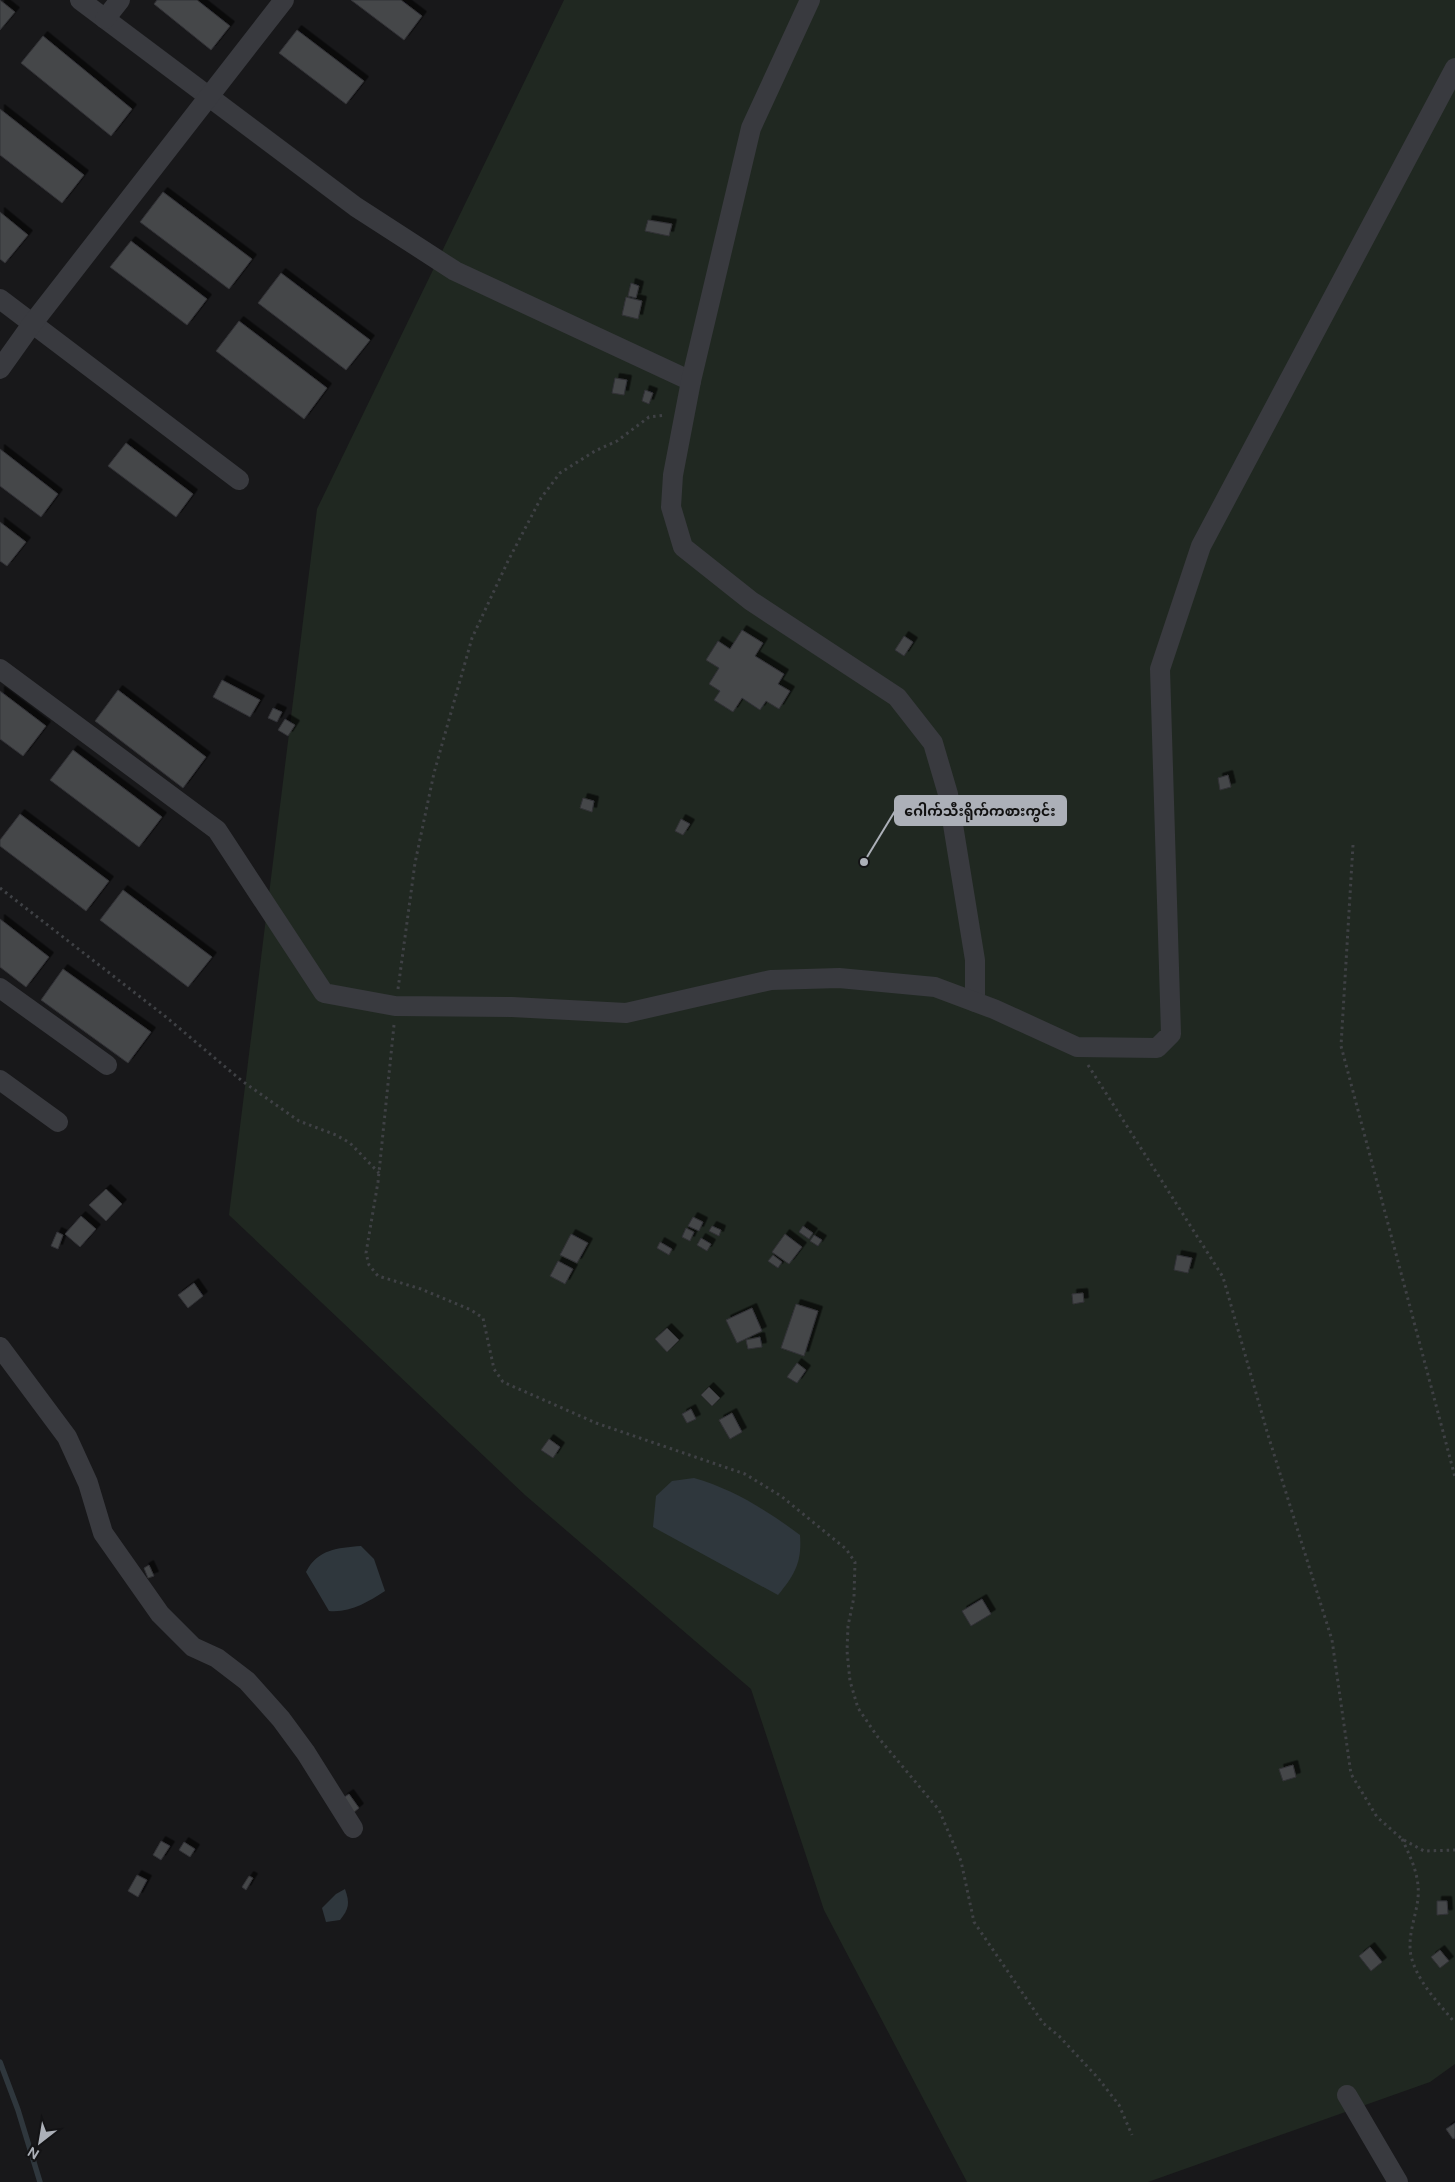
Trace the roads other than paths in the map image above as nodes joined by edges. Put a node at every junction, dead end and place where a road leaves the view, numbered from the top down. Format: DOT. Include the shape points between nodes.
graph roads {
  1 [pos="80,0"];
  2 [pos="120,0"];
  3 [pos="284,0"];
  4 [pos="810,0"];
  5 [pos="105,19"];
  6 [pos="1455,68"];
  7 [pos="208,96"];
  8 [pos="0,300"];
  9 [pos="32,324"];
  10 [pos="0,369"];
  11 [pos="691,381"];
  12 [pos="239,480"];
  13 [pos="0,669"];
  14 [pos="0,988"];
  15 [pos="975,1002"];
  16 [pos="107,1065"];
  17 [pos="0,1080"];
  18 [pos="58,1122"];
  19 [pos="0,1347"];
  20 [pos="353,1828"];
  21 [pos="1346,2095"];
  22 [pos="1398,2182"];
  1 -- 5 [label="street"];
  2 -- 5 [label="street"];
  3 -- 7 [label="street"];
  4 -- 11 [label="street" via="750,128"];
  5 -- 7 [label="street"];
  6 -- 15 [label="street" via="1201,546 1160,669 1171,1034 1157,1048 1077,1047"];
  7 -- 9 [label="street"];
  7 -- 11 [label="street" via="356,206 455,271"];
  8 -- 9 [label="street"];
  9 -- 10 [label="street"];
  9 -- 12 [label="street"];
  11 -- 15 [label="street" via="673,475 671,507 684,547 751,601 897,697 932,743 950,803 975,960"];
  13 -- 15 [label="street" via="216,830 324,992 395,1006 626,1013 771,980 839,978 935,987"];
  14 -- 16 [label="street"];
  17 -- 18 [label="street"];
  19 -- 20 [label="street" via="67,1437 88,1483 103,1533 160,1614 194,1647 217,1658 247,1681 306,1753"];
  21 -- 22 [label="street"];
}
